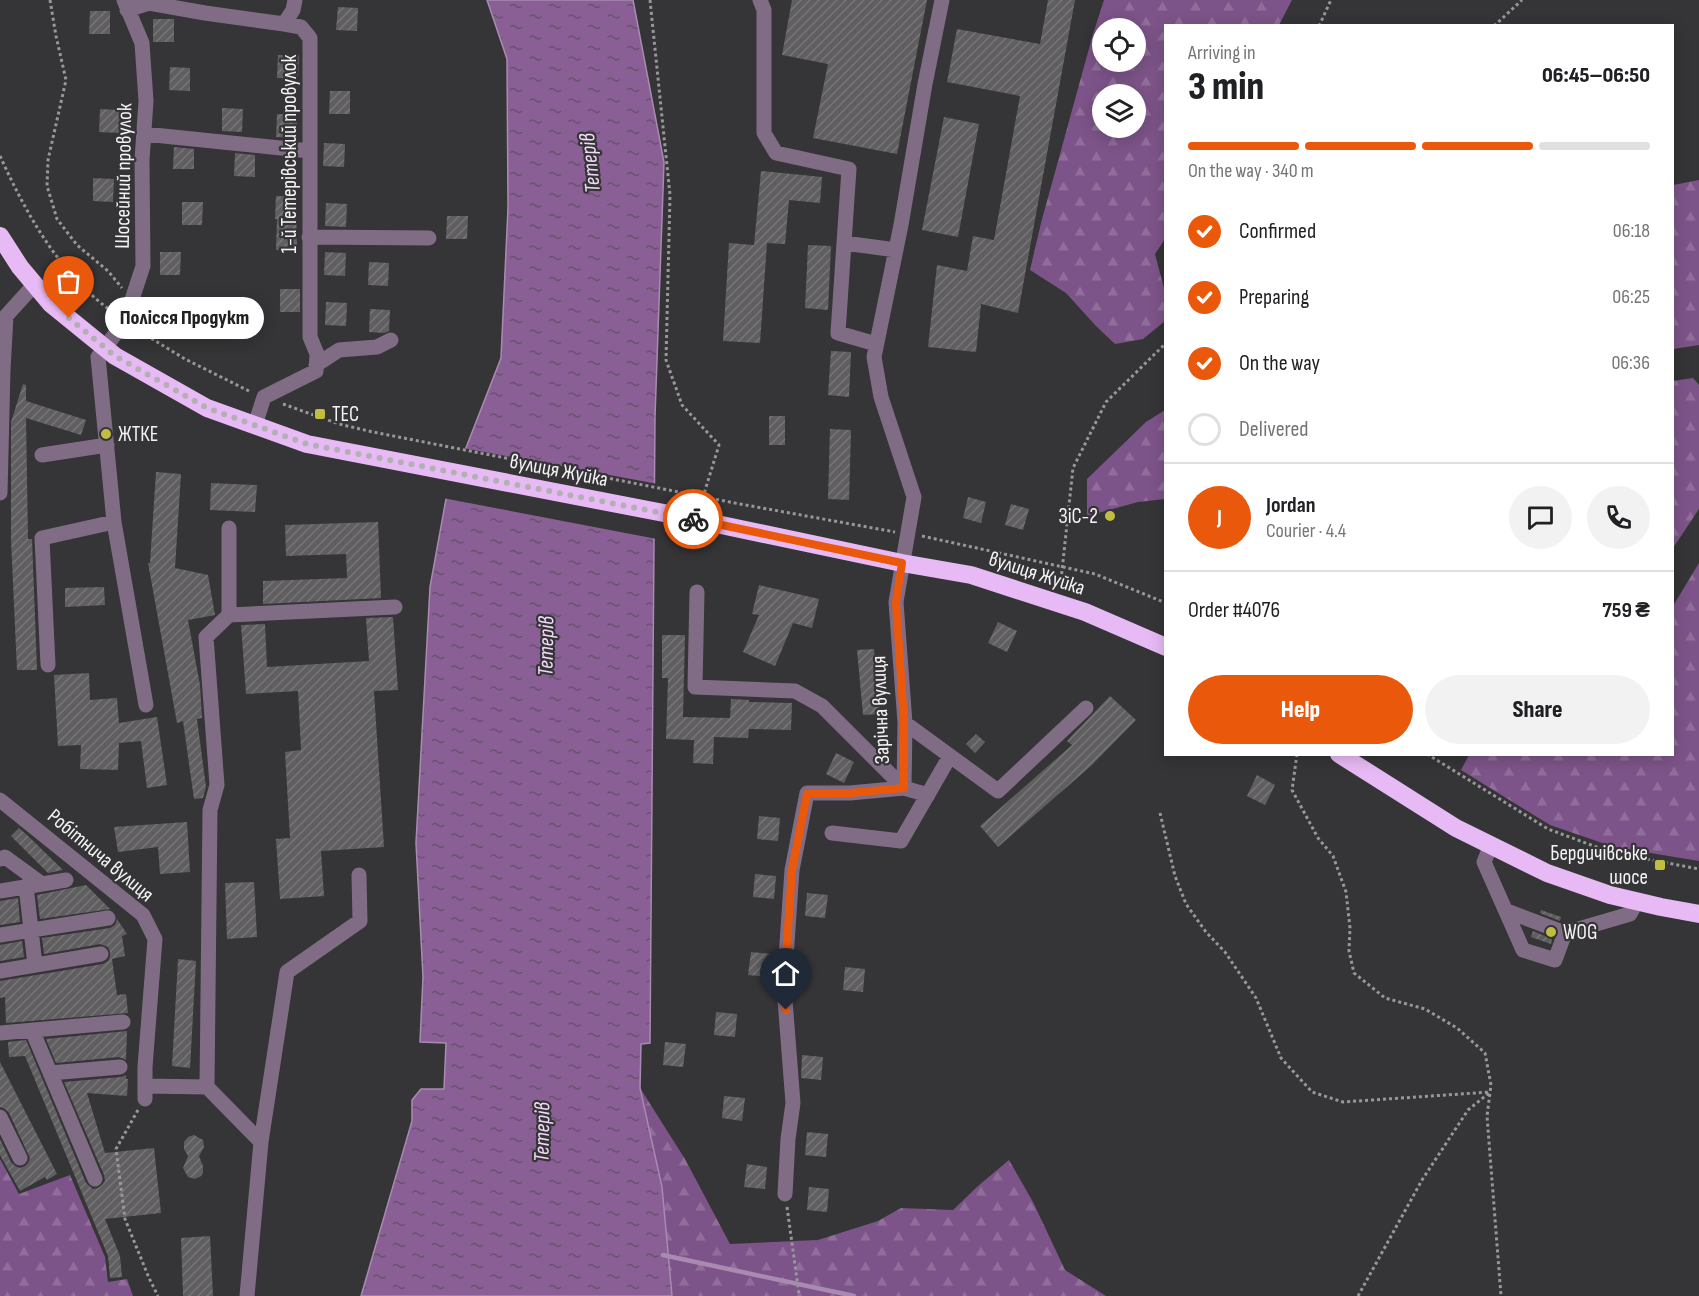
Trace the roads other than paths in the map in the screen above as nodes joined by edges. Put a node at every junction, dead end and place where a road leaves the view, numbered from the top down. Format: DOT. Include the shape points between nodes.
graph roads {
  1 [pos="295,0"];
  2 [pos="760,0"];
  3 [pos="942,0"];
  4 [pos="125,5"];
  5 [pos="284,24"];
  6 [pos="144,134"];
  7 [pos="310,151"];
  8 [pos="0,236"];
  9 [pos="309,237"];
  10 [pos="429,238"];
  11 [pos="844,243"];
  12 [pos="896,250"];
  13 [pos="35,284"];
  14 [pos="391,340"];
  15 [pos="876,344"];
  16 [pos="105,348"];
  17 [pos="316,365"];
  18 [pos="255,425"];
  19 [pos="107,445"];
  20 [pos="42,455"];
  21 [pos="0,493"];
  22 [pos="114,522"];
  23 [pos="229,528"];
  24 [pos="902,563"];
  25 [pos="697,592"];
  26 [pos="395,607"];
  27 [pos="229,615"];
  28 [pos="1164,646"];
  29 [pos="48,665"];
  30 [pos="146,705"];
  31 [pos="1086,708"];
  32 [pos="904,723"];
  33 [pos="950,756"];
  34 [pos="1342,756"];
  35 [pos="904,788"];
  36 [pos="928,795"];
  37 [pos="0,800"];
  38 [pos="832,833"];
  39 [pos="1491,845"];
  40 [pos="0,859"];
  41 [pos="359,874"];
  42 [pos="66,880"];
  43 [pos="42,884"];
  44 [pos="26,886"];
  45 [pos="0,891"];
  46 [pos="1637,901"];
  47 [pos="1507,911"];
  48 [pos="1699,914"];
  49 [pos="108,918"];
  50 [pos="30,929"];
  51 [pos="1565,933"];
  52 [pos="0,935"];
  53 [pos="100,954"];
  54 [pos="34,965"];
  55 [pos="0,971"];
  56 [pos="123,1022"];
  57 [pos="32,1030"];
  58 [pos="0,1033"];
  59 [pos="120,1068"];
  60 [pos="50,1073"];
  61 [pos="207,1087"];
  62 [pos="0,1117"];
  63 [pos="5,1138"];
  64 [pos="261,1142"];
  65 [pos="20,1158"];
  66 [pos="95,1179"];
  67 [pos="785,1194"];
  68 [pos="247,1296"];
  1 -- 5 [label="street"];
  2 -- 11 [label="street" via="764,10 764,133 776,153 849,169"];
  3 -- 12 [label="street, Зарічна вулиця"];
  4 -- 5 [label="street, 1-й Тетерівський провулок" via="149,3"];
  4 -- 6 [label="street, Шосейний провулок" via="142,43"];
  5 -- 7 [label="street, 1-й Тетерівський провулок" via="301,27 309,38"];
  6 -- 7 [label="street"];
  6 -- 16 [label="street, Шосейний провулок" via="143,266 125,321"];
  7 -- 9 [label="street, 1-й Тетерівський провулок"];
  8 -- 13 [label="highway, вулиця Жуйка"];
  9 -- 10 [label="street"];
  9 -- 17 [label="street, 1-й Тетерівський провулок" via="310,337"];
  11 -- 12 [label="street"];
  11 -- 15 [label="street" via="838,333"];
  12 -- 15 [label="street, Зарічна вулиця"];
  13 -- 16 [label="highway, вулиця Жуйка" via="51,304"];
  13 -- 21 [label="street" via="6,316"];
  14 -- 17 [label="street" via="377,347 339,350"];
  15 -- 24 [label="street, Зарічна вулиця" via="874,357 881,397 914,497"];
  16 -- 18 [label="highway, вулиця Жуйка" via="207,408"];
  16 -- 19 [label="street" via="98,357"];
  17 -- 18 [label="street" via="316,371 264,397"];
  18 -- 24 [label="highway, вулиця Жуйка" via="307,444"];
  19 -- 20 [label="street"];
  19 -- 22 [label="street"];
  22 -- 29 [label="street" via="42,538"];
  22 -- 30 [label="street"];
  23 -- 27 [label="street"];
  24 -- 28 [label="highway, вулиця Жуйка" via="971,575 1085,612"];
  24 -- 32 [label="street, Зарічна вулиця" via="896,602"];
  25 -- 35 [label="street" via="695,687 795,691 822,706"];
  26 -- 27 [label="street"];
  27 -- 61 [label="street" via="206,637 217,785 210,810"];
  31 -- 33 [label="street" via="998,791"];
  32 -- 33 [label="street"];
  32 -- 35 [label="street, Зарічна вулиця"];
  33 -- 36 [label="street"];
  34 -- 39 [label="highway" via="1456,828"];
  35 -- 36 [label="street"];
  35 -- 67 [label="street, Зарічна вулиця" via="807,794 792,870 784,987 793,1102"];
  36 -- 38 [label="street" via="901,841"];
  37 -- 61 [label="street, Робітнича вулиця" via="143,915 155,939 145,1092"];
  39 -- 46 [label="highway" via="1547,873"];
  39 -- 47 [label="street" via="1484,862"];
  40 -- 43 [label="street" via="5,857"];
  41 -- 64 [label="street" via="360,921 287,972"];
  42 -- 43 [label="street"];
  43 -- 44 [label="street"];
  44 -- 45 [label="street"];
  44 -- 50 [label="street"];
  46 -- 48 [label="highway"];
  46 -- 51 [label="street" via="1630,914"];
  47 -- 51 [label="street"];
  47 -- 51 [label="street" via="1523,950 1555,960"];
  49 -- 50 [label="street"];
  50 -- 52 [label="street"];
  50 -- 54 [label="street"];
  53 -- 54 [label="street"];
  54 -- 55 [label="street"];
  56 -- 57 [label="street"];
  57 -- 58 [label="street"];
  57 -- 60 [label="street"];
  59 -- 60 [label="street"];
  60 -- 66 [label="street"];
  61 -- 64 [label="street"];
  62 -- 63 [label="street"];
  63 -- 65 [label="street"];
  64 -- 68 [label="street"];
}
